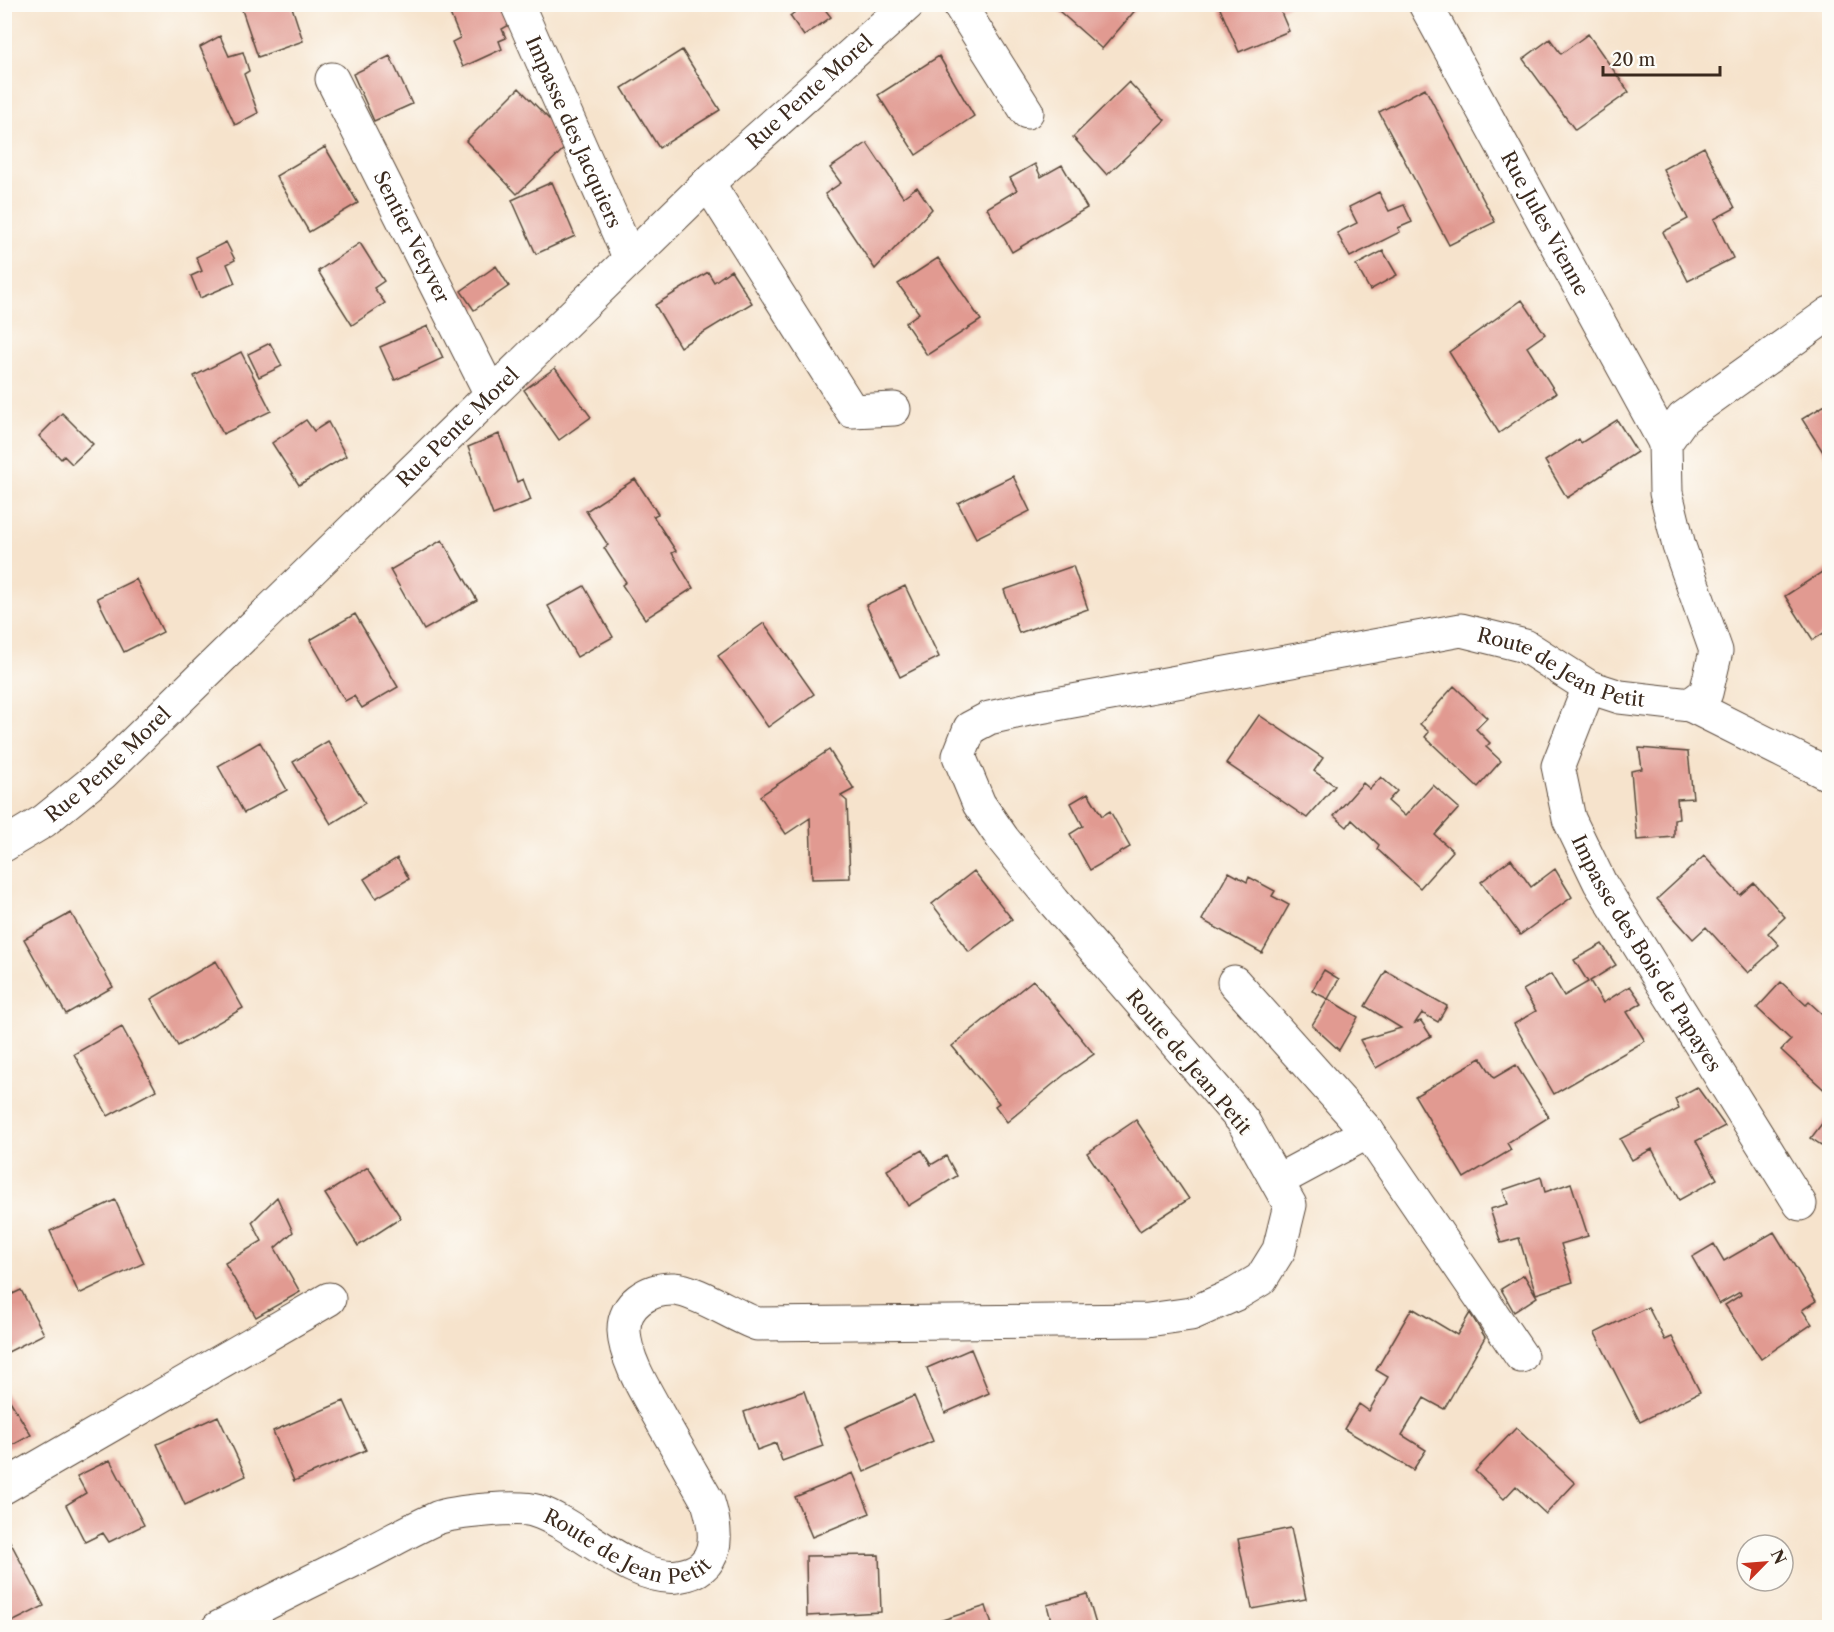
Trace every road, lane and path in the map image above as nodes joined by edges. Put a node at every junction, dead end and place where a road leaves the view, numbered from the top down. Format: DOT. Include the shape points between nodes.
graph roads {
  1 [pos="517,4"];
  2 [pos="908,4"];
  3 [pos="959,4"];
  4 [pos="1425,4"];
  5 [pos="332,79"];
  6 [pos="1027,112"];
  7 [pos="708,183"];
  8 [pos="630,259"];
  9 [pos="1830,313"];
  10 [pos="491,394"];
  11 [pos="894,409"];
  12 [pos="1665,443"];
  13 [pos="1589,687"];
  14 [pos="1690,705"];
  15 [pos="1830,776"];
  16 [pos="4,845"];
  17 [pos="1234,982"];
  18 [pos="1368,1132"];
  19 [pos="1277,1181"];
  20 [pos="1800,1204"];
  21 [pos="329,1299"];
  22 [pos="1521,1356"];
  23 [pos="4,1487"];
  24 [pos="218,1628"];
  1 -- 8 [label="street, Impasse des Jacquiers"];
  2 -- 7 [label="street, Rue Pente Morel"];
  3 -- 6 [label="street"];
  4 -- 12 [label="street, Rue Jules Vienne"];
  5 -- 10 [label="street, Sentier Vetyver"];
  7 -- 8 [label="street, Rue Pente Morel"];
  7 -- 11 [label="street" via="852,411"];
  8 -- 10 [label="street, Rue Pente Morel"];
  9 -- 12 [label="street" via="1683,418"];
  10 -- 16 [label="street, Rue Pente Morel" via="102,774 44,821"];
  12 -- 14 [label="street" via="1666,492 1679,546 1716,651 1706,693"];
  13 -- 14 [label="street, Route de Jean Petit" via="1620,697"];
  13 -- 19 [label="street, Route de Jean Petit" via="1525,646 1461,630 1029,709 989,718 970,728 959,756 979,804 1054,902 1243,1121"];
  13 -- 20 [label="street, Impasse des Bois de Papayes" via="1558,766 1569,819 1600,883"];
  14 -- 15 [label="street"];
  17 -- 18 [label="street"];
  18 -- 19 [label="street"];
  18 -- 22 [label="street"];
  19 -- 24 [label="street, Route de Jean Petit" via="1290,1205 1273,1260 1260,1279 1191,1314 1148,1320 758,1324 688,1292 652,1292 635,1302 627,1315 625,1338 636,1372 708,1502 716,1539 707,1562 697,1570 679,1576 656,1575 534,1510 506,1508 440,1517"];
  21 -- 23 [label="street"];
}
